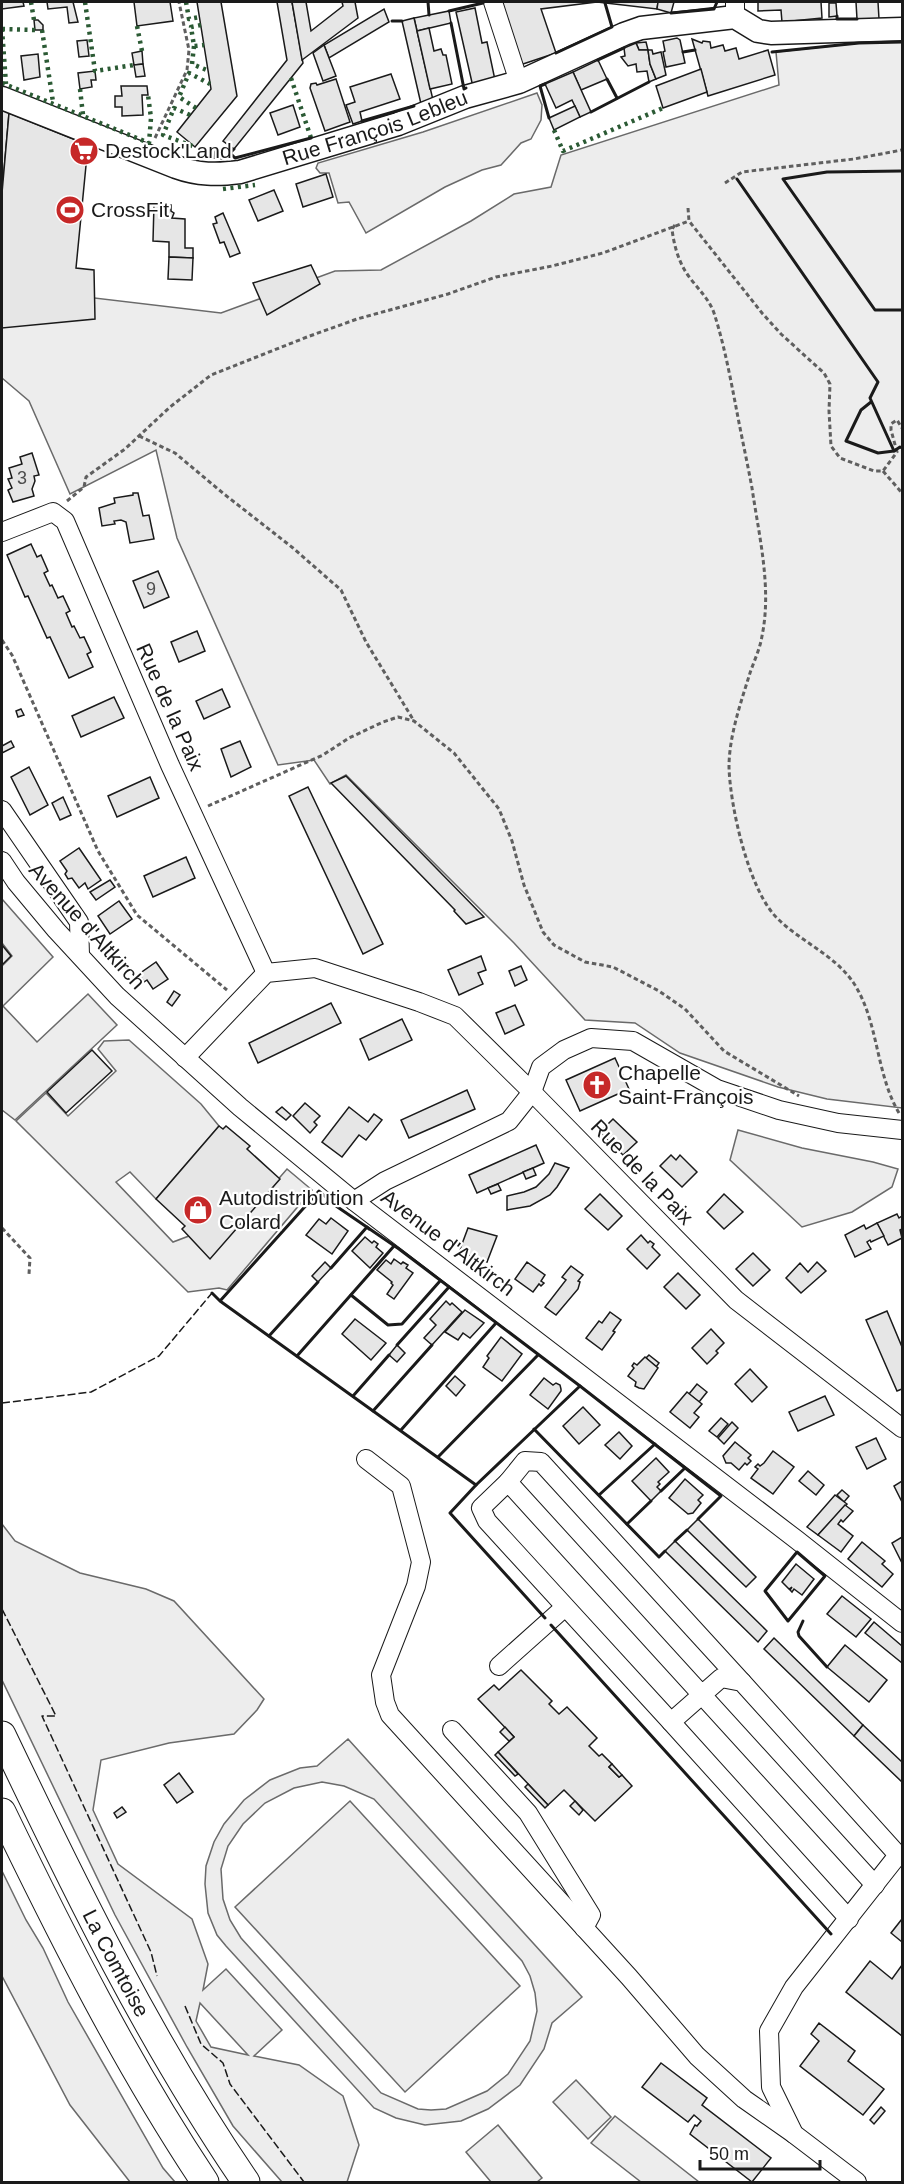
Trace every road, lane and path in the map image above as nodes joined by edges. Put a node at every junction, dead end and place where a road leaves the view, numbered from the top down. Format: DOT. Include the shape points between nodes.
graph roads {
  1 [pos="179,2"];
  2 [pos="493,2"];
  3 [pos="735,9"];
  4 [pos="903,29"];
  5 [pos="519,82"];
  6 [pos="2,98"];
  7 [pos="155,138"];
  8 [pos="903,150"];
  9 [pos="725,183"];
  10 [pos="688,208"];
  11 [pos="689,221"];
  12 [pos="675,225"];
  13 [pos="903,428"];
  14 [pos="139,436"];
  15 [pos="883,471"];
  16 [pos="903,493"];
  17 [pos="53,512"];
  18 [pos="2,531"];
  19 [pos="2,640"];
  20 [pos="414,721"];
  21 [pos="202,809"];
  22 [pos="2,810"];
  23 [pos="2,861"];
  24 [pos="80,955"];
  25 [pos="266,973"];
  26 [pos="240,1000"];
  27 [pos="185,1058"];
  28 [pos="532,1092"];
  29 [pos="804,1099"];
  30 [pos="902,1119"];
  31 [pos="903,1131"];
  32 [pos="354,1200"];
  33 [pos="2,1228"];
  34 [pos="29,1274"];
  35 [pos="903,1428"];
  36 [pos="366,1459"];
  37 [pos="508,1482"];
  38 [pos="565,1607"];
  39 [pos="903,1623"];
  40 [pos="499,1666"];
  41 [pos="742,1682"];
  42 [pos="701,1695"];
  43 [pos="671,1722"];
  44 [pos="452,1730"];
  45 [pos="2,1735"];
  46 [pos="2,1812"];
  47 [pos="900,1855"];
  48 [pos="875,1885"];
  49 [pos="849,1919"];
  50 [pos="584,1928"];
  51 [pos="794,2134"];
  52 [pos="205,2182"];
  53 [pos="246,2182"];
  54 [pos="857,2182"];
  1 -- 7 [label="path" via="189,50 187,70"];
  2 -- 5 [label="street"];
  3 -- 4 [label="main road" via="758,31 771,33"];
  3 -- 5 [label="main road, Rue François Lebleu" via="641,28"];
  5 -- 6 [label="main road, Rue François Lebleu" via="398,124 240,172 217,175 176,168"];
  8 -- 9 [label="path" via="742,172"];
  10 -- 11 [label="path"];
  11 -- 12 [label="path"];
  11 -- 15 [label="path" via="762,313 824,373 830,384 831,446 840,458"];
  12 -- 14 [label="path" via="603,253 496,277 307,337 211,375"];
  12 -- 30 [label="path" via="674,244 688,276 708,299 723,348 764,572 766,606 762,637 734,730 729,766 745,853 760,895 777,919 833,961 852,981 866,1007 886,1084"];
  13 -- 15 [label="path" via="897,420 891,424 897,452"];
  14 -- 17 [label="path" via="86,477 84,487"];
  14 -- 20 [label="path" via="175,453 341,590 366,642"];
  15 -- 16 [label="path"];
  17 -- 18 [label="street"];
  17 -- 25 [label="street, Rue de la Paix" via="65,521 170,765"];
  19 -- 26 [label="path" via="98,851 137,915"];
  20 -- 21 [label="path" via="398,717 383,722"];
  20 -- 29 [label="path" via="454,753 499,809 543,932 554,945 585,962 613,967 659,991 685,1009 724,1051"];
  22 -- 24 [label="street" via="79,922"];
  23 -- 24 [label="street, Avenue d'Altkirch" via="22,890"];
  24 -- 27 [label="street, Avenue d'Altkirch" via="117,996"];
  25 -- 26 [label="street"];
  25 -- 28 [label="street, Rue de la Paix" via="315,968 455,1016"];
  26 -- 27 [label="street"];
  27 -- 32 [label="street, Avenue d'Altkirch"];
  28 -- 31 [label="street" via="541,1067 564,1050 591,1038 633,1041 717,1089 779,1110"];
  28 -- 32 [label="street" via="509,1121"];
  28 -- 35 [label="street, Rue de la Paix" via="736,1300"];
  32 -- 39 [label="street, Avenue d'Altkirch"];
  33 -- 34 [label="path" via="30,1258"];
  36 -- 50 [label="street" via="401,1486 421,1562 416,1587 381,1675 390,1714"];
  37 -- 38 [label="street" via="481,1508 487,1521"];
  37 -- 41 [label="street" via="525,1461 541,1462"];
  37 -- 42 [label="street"];
  38 -- 40 [label="street"];
  38 -- 43 [label="street"];
  41 -- 42 [label="street" via="721,1678"];
  41 -- 47 [label="street"];
  42 -- 43 [label="street"];
  42 -- 48 [label="street"];
  43 -- 49 [label="street"];
  44 -- 50 [label="street" via="528,1813 591,1915"];
  45 -- 53 [label="highway, La Comtoise" via="116,1965 184,2085"];
  46 -- 52 [label="highway, La Comtoise" via="91,1989"];
  47 -- 48 [label="street"];
  48 -- 49 [label="street"];
  49 -- 51 [label="street" via="794,1987 769,2031 771,2087"];
  50 -- 51 [label="street" via="698,2056 744,2099"];
  51 -- 54 [label="street"];
}
